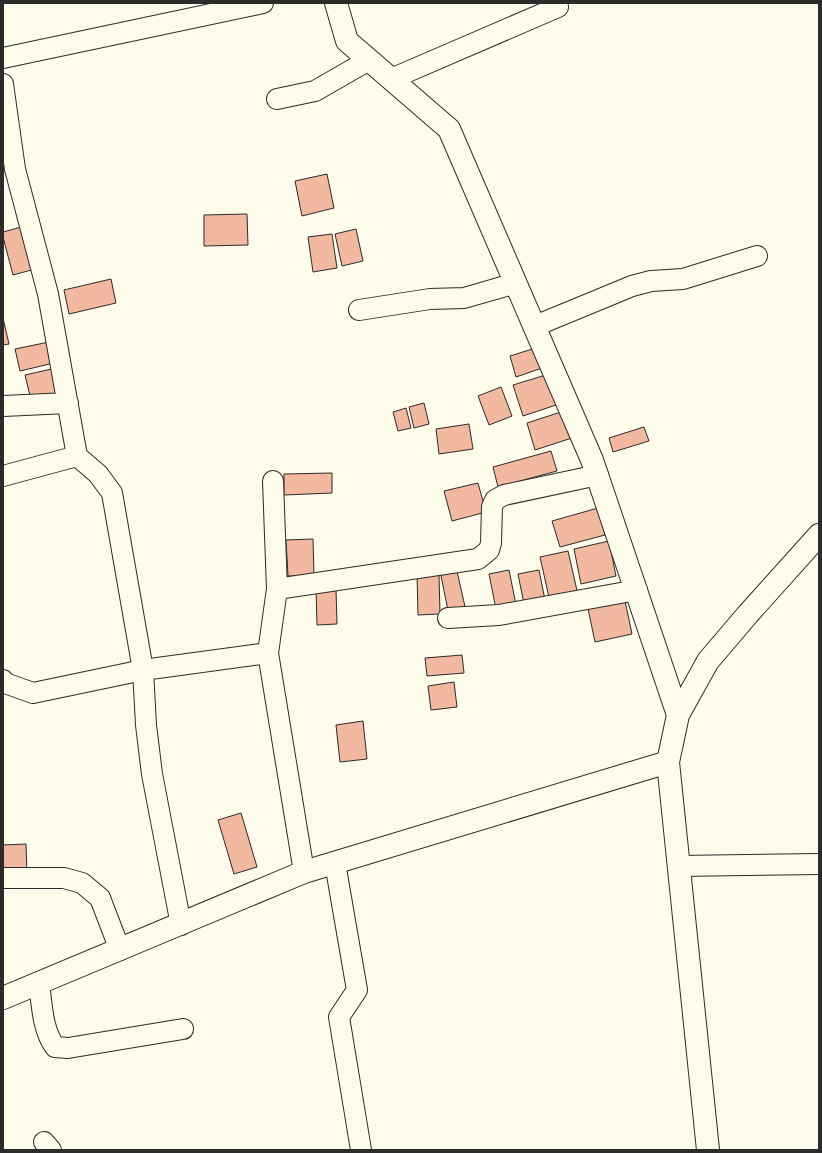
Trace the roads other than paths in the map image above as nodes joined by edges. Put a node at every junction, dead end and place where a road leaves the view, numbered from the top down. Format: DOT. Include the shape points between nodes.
graph roads {
  1 [pos="263,3"];
  2 [pos="336,3"];
  3 [pos="558,7"];
  4 [pos="3,58"];
  5 [pos="369,60"];
  6 [pos="391,79"];
  7 [pos="3,84"];
  8 [pos="277,99"];
  9 [pos="757,256"];
  10 [pos="516,283"];
  11 [pos="359,310"];
  12 [pos="534,326"];
  13 [pos="68,404"];
  14 [pos="3,406"];
  15 [pos="77,456"];
  16 [pos="598,475"];
  17 [pos="3,476"];
  18 [pos="273,481"];
  19 [pos="819,535"];
  20 [pos="277,589"];
  21 [pos="637,590"];
  22 [pos="448,618"];
  23 [pos="268,653"];
  24 [pos="143,670"];
  25 [pos="3,680"];
  26 [pos="678,715"];
  27 [pos="668,762"];
  28 [pos="335,863"];
  29 [pos="819,864"];
  30 [pos="678,866"];
  31 [pos="304,872"];
  32 [pos="3,878"];
  33 [pos="181,925"];
  34 [pos="120,950"];
  35 [pos="39,983"];
  36 [pos="3,998"];
  37 [pos="183,1029"];
  38 [pos="361,1150"];
  39 [pos="708,1150"];
  1 -- 4 [label="street"];
  2 -- 5 [label="street" via="346,41"];
  3 -- 6 [label="street"];
  5 -- 6 [label="street"];
  5 -- 8 [label="street" via="315,91"];
  6 -- 10 [label="street" via="449,129"];
  7 -- 13 [label="street" via="15,169 48,294"];
  9 -- 12 [label="street" via="683,279 651,281 632,286"];
  10 -- 11 [label="street" via="464,298 430,299"];
  10 -- 12 [label="street"];
  12 -- 16 [label="street"];
  13 -- 14 [label="street"];
  13 -- 15 [label="street"];
  15 -- 17 [label="street"];
  15 -- 24 [label="street" via="98,474 112,493"];
  16 -- 20 [label="street" via="504,495 495,500 492,507 489,550 478,559"];
  16 -- 21 [label="street"];
  18 -- 20 [label="street"];
  19 -- 26 [label="street" via="708,661"];
  20 -- 23 [label="street"];
  21 -- 22 [label="street" via="499,615"];
  21 -- 26 [label="street"];
  23 -- 24 [label="street"];
  23 -- 31 [label="street"];
  24 -- 25 [label="street" via="33,693"];
  24 -- 33 [label="street" via="152,774"];
  26 -- 27 [label="street"];
  27 -- 28 [label="street"];
  27 -- 30 [label="street"];
  28 -- 31 [label="street"];
  28 -- 38 [label="street" via="357,990 339,1017"];
  29 -- 30 [label="street"];
  30 -- 39 [label="street"];
  31 -- 33 [label="street"];
  32 -- 34 [label="street" via="64,878 82,883 100,898"];
  33 -- 34 [label="street"];
  34 -- 35 [label="street"];
  35 -- 36 [label="street"];
  35 -- 37 [label="street" via="48,1038 55,1047 68,1048"];
}
